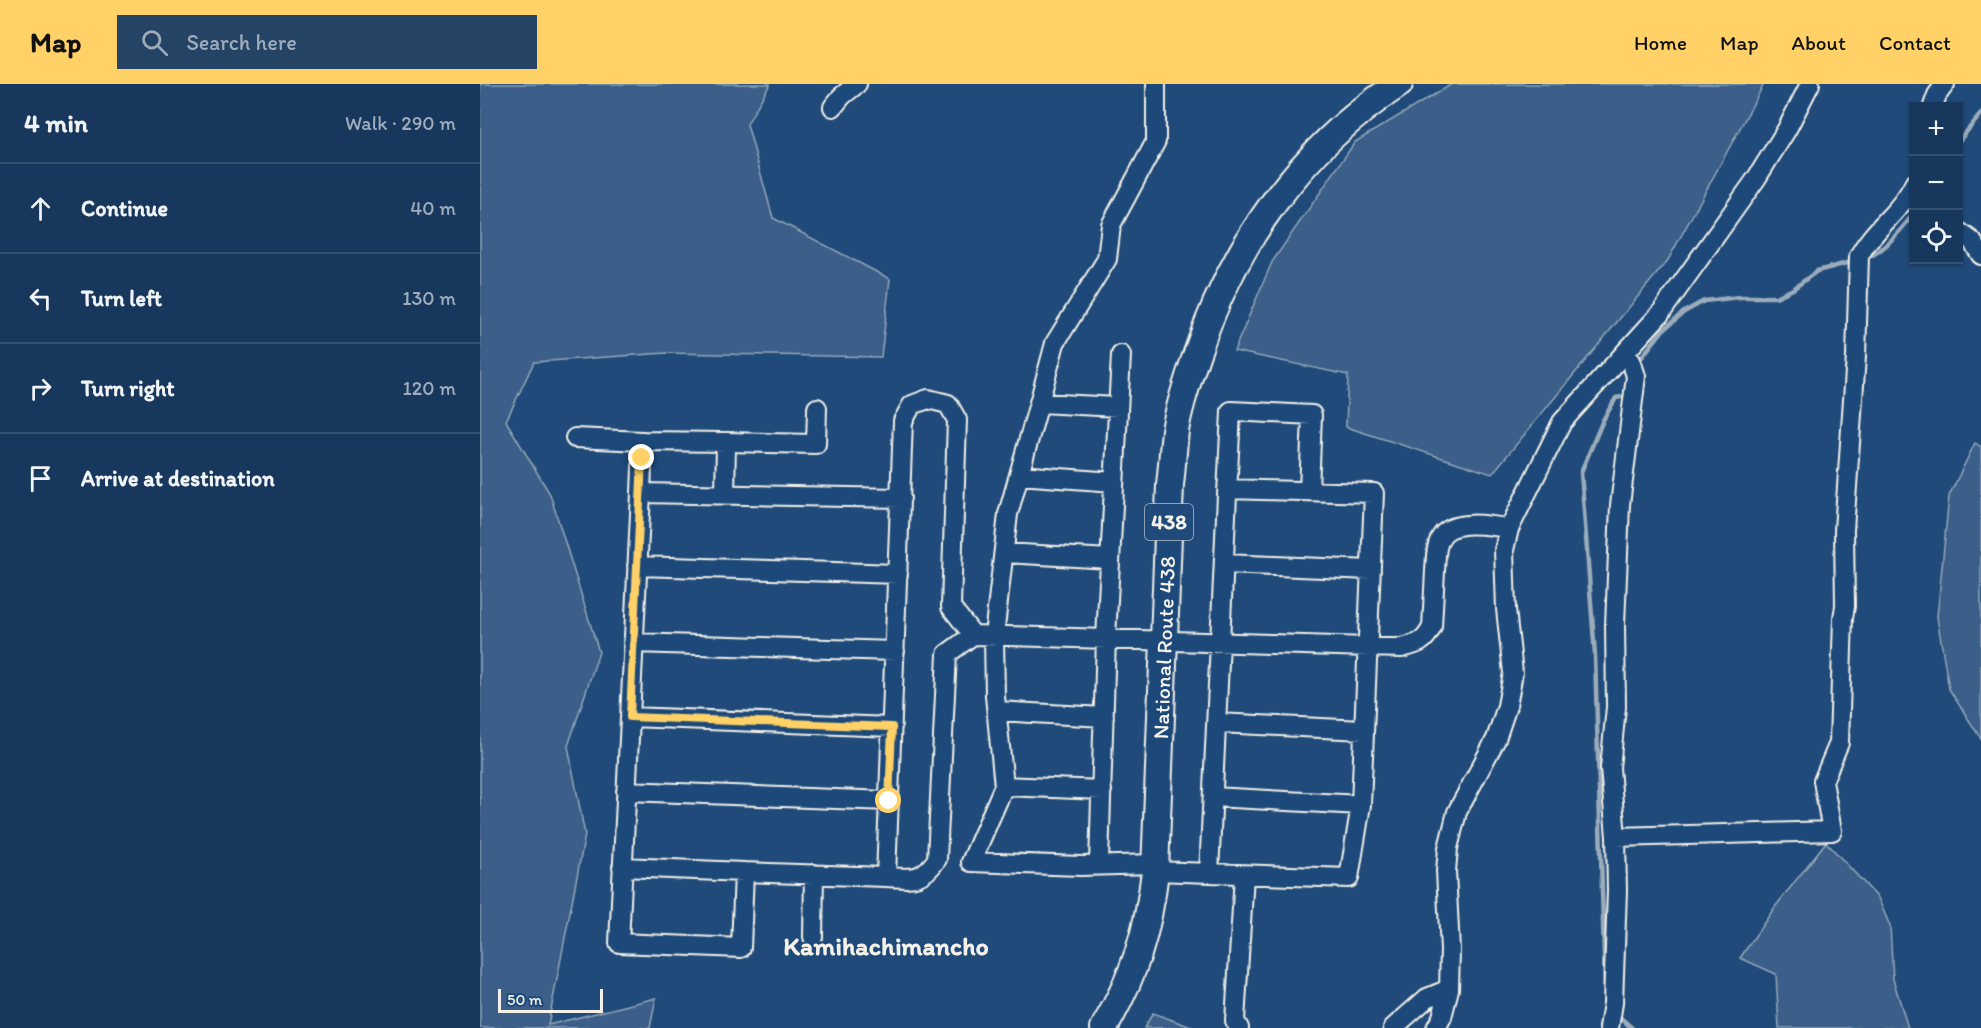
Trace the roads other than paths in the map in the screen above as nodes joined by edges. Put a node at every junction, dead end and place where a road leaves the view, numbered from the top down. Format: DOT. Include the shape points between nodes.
graph roads {
  1 [pos="856,84"];
  2 [pos="1155,84"];
  3 [pos="1399,84"];
  4 [pos="1810,84"];
  5 [pos="1944,84"];
  6 [pos="1934,102"];
  7 [pos="834,107"];
  8 [pos="1909,194"];
  9 [pos="1963,234"];
  10 [pos="1981,255"];
  11 [pos="1121,355"];
  12 [pos="1630,362"];
  13 [pos="1039,403"];
  14 [pos="1118,407"];
  15 [pos="817,408"];
  16 [pos="575,438"];
  17 [pos="643,441"];
  18 [pos="726,442"];
  19 [pos="1019,475"];
  20 [pos="1114,482"];
  21 [pos="1227,489"];
  22 [pos="1309,491"];
  23 [pos="641,493"];
  24 [pos="725,495"];
  25 [pos="901,498"];
  26 [pos="1509,529"];
  27 [pos="1004,553"];
  28 [pos="1110,559"];
  29 [pos="1224,564"];
  30 [pos="637,566"];
  31 [pos="1371,570"];
  32 [pos="898,574"];
  33 [pos="973,635"];
  34 [pos="994,636"];
  35 [pos="1106,638"];
  36 [pos="1165,641"];
  37 [pos="1221,642"];
  38 [pos="633,643"];
  39 [pos="1367,647"];
  40 [pos="895,651"];
  41 [pos="997,711"];
  42 [pos="630,717"];
  43 [pos="1104,717"];
  44 [pos="1217,723"];
  45 [pos="892,727"];
  46 [pos="1364,730"];
  47 [pos="1004,786"];
  48 [pos="1102,790"];
  49 [pos="626,791"];
  50 [pos="1213,797"];
  51 [pos="889,801"];
  52 [pos="1361,805"];
  53 [pos="1617,837"];
  54 [pos="1099,864"];
  55 [pos="622,867"];
  56 [pos="1155,868"];
  57 [pos="744,872"];
  58 [pos="1209,873"];
  59 [pos="814,874"];
  60 [pos="1244,875"];
  61 [pos="886,877"];
  62 [pos="813,937"];
  63 [pos="1449,989"];
  64 [pos="1611,1014"];
  65 [pos="1104,1028"];
  66 [pos="1239,1028"];
  67 [pos="1393,1028"];
  68 [pos="1436,1028"];
  1 -- 7 [label="street"];
  2 -- 13 [label="street" via="1156,141 1111,225 1107,259 1055,343"];
  3 -- 36 [label="highway, National Route 438 / 438" via="1333,135 1300,170 1247,241 1205,329 1176,429 1170,485"];
  4 -- 12 [label="street" via="1756,179"];
  5 -- 6 [label="street"];
  8 -- 53 [label="street" via="1866,244 1859,261 1844,530 1839,743 1823,781 1832,831"];
  9 -- 10 [label="street"];
  11 -- 14 [label="street"];
  12 -- 26 [label="street" via="1562,422"];
  12 -- 53 [label="street" via="1636,390 1620,505 1616,707 1610,768"];
  13 -- 14 [label="street"];
  13 -- 19 [label="street"];
  14 -- 20 [label="street"];
  15 -- 18 [label="street" via="816,444"];
  16 -- 17 [label="street"];
  17 -- 18 [label="street"];
  17 -- 23 [label="street"];
  18 -- 24 [label="street"];
  19 -- 20 [label="street"];
  19 -- 27 [label="street" via="1008,514"];
  20 -- 28 [label="street"];
  21 -- 22 [label="street"];
  21 -- 22 [label="street" via="1231,411 1312,415"];
  21 -- 29 [label="street"];
  22 -- 31 [label="street" via="1374,493"];
  23 -- 24 [label="street"];
  23 -- 30 [label="street"];
  24 -- 25 [label="street"];
  25 -- 32 [label="street"];
  25 -- 33 [label="street" via="903,421 912,405 928,399 948,404 957,420 951,607"];
  26 -- 39 [label="street" via="1468,525 1447,530 1440,538 1437,552 1432,627 1427,637 1401,648"];
  26 -- 63 [label="street" via="1504,550 1513,673 1496,739 1457,812 1448,848"];
  27 -- 28 [label="street"];
  27 -- 34 [label="street"];
  28 -- 35 [label="street"];
  29 -- 31 [label="street"];
  29 -- 37 [label="street"];
  30 -- 32 [label="street"];
  30 -- 38 [label="street"];
  31 -- 39 [label="street"];
  32 -- 40 [label="street"];
  33 -- 34 [label="street"];
  33 -- 61 [label="street" via="947,654 937,859 927,873 913,878"];
  34 -- 35 [label="street"];
  34 -- 41 [label="street"];
  35 -- 36 [label="street"];
  35 -- 43 [label="street"];
  36 -- 37 [label="street"];
  36 -- 56 [label="highway, National Route 438 / 438"];
  37 -- 39 [label="street"];
  37 -- 44 [label="street"];
  38 -- 40 [label="street"];
  38 -- 42 [label="street"];
  39 -- 46 [label="street"];
  40 -- 45 [label="street"];
  41 -- 43 [label="street"];
  41 -- 47 [label="street"];
  42 -- 45 [label="street"];
  42 -- 49 [label="street"];
  43 -- 48 [label="street"];
  44 -- 46 [label="street"];
  44 -- 50 [label="street"];
  45 -- 51 [label="street"];
  46 -- 52 [label="street"];
  47 -- 48 [label="street"];
  47 -- 54 [label="street" via="971,862"];
  48 -- 54 [label="street"];
  49 -- 51 [label="street"];
  49 -- 55 [label="street"];
  50 -- 52 [label="street"];
  50 -- 58 [label="street"];
  51 -- 61 [label="street"];
  52 -- 60 [label="street" via="1349,878"];
  53 -- 64 [label="street"];
  54 -- 56 [label="street"];
  55 -- 57 [label="street"];
  55 -- 57 [label="street" via="619,943 630,944 741,948"];
  56 -- 58 [label="street"];
  56 -- 65 [label="highway, National Route 438 / 438" via="1151,910 1137,959"];
  57 -- 59 [label="street"];
  58 -- 60 [label="street"];
  59 -- 61 [label="street"];
  59 -- 62 [label="street"];
  60 -- 66 [label="street" via="1235,1021"];
  63 -- 67 [label="street" via="1427,998"];
  63 -- 68 [label="street"];
}
